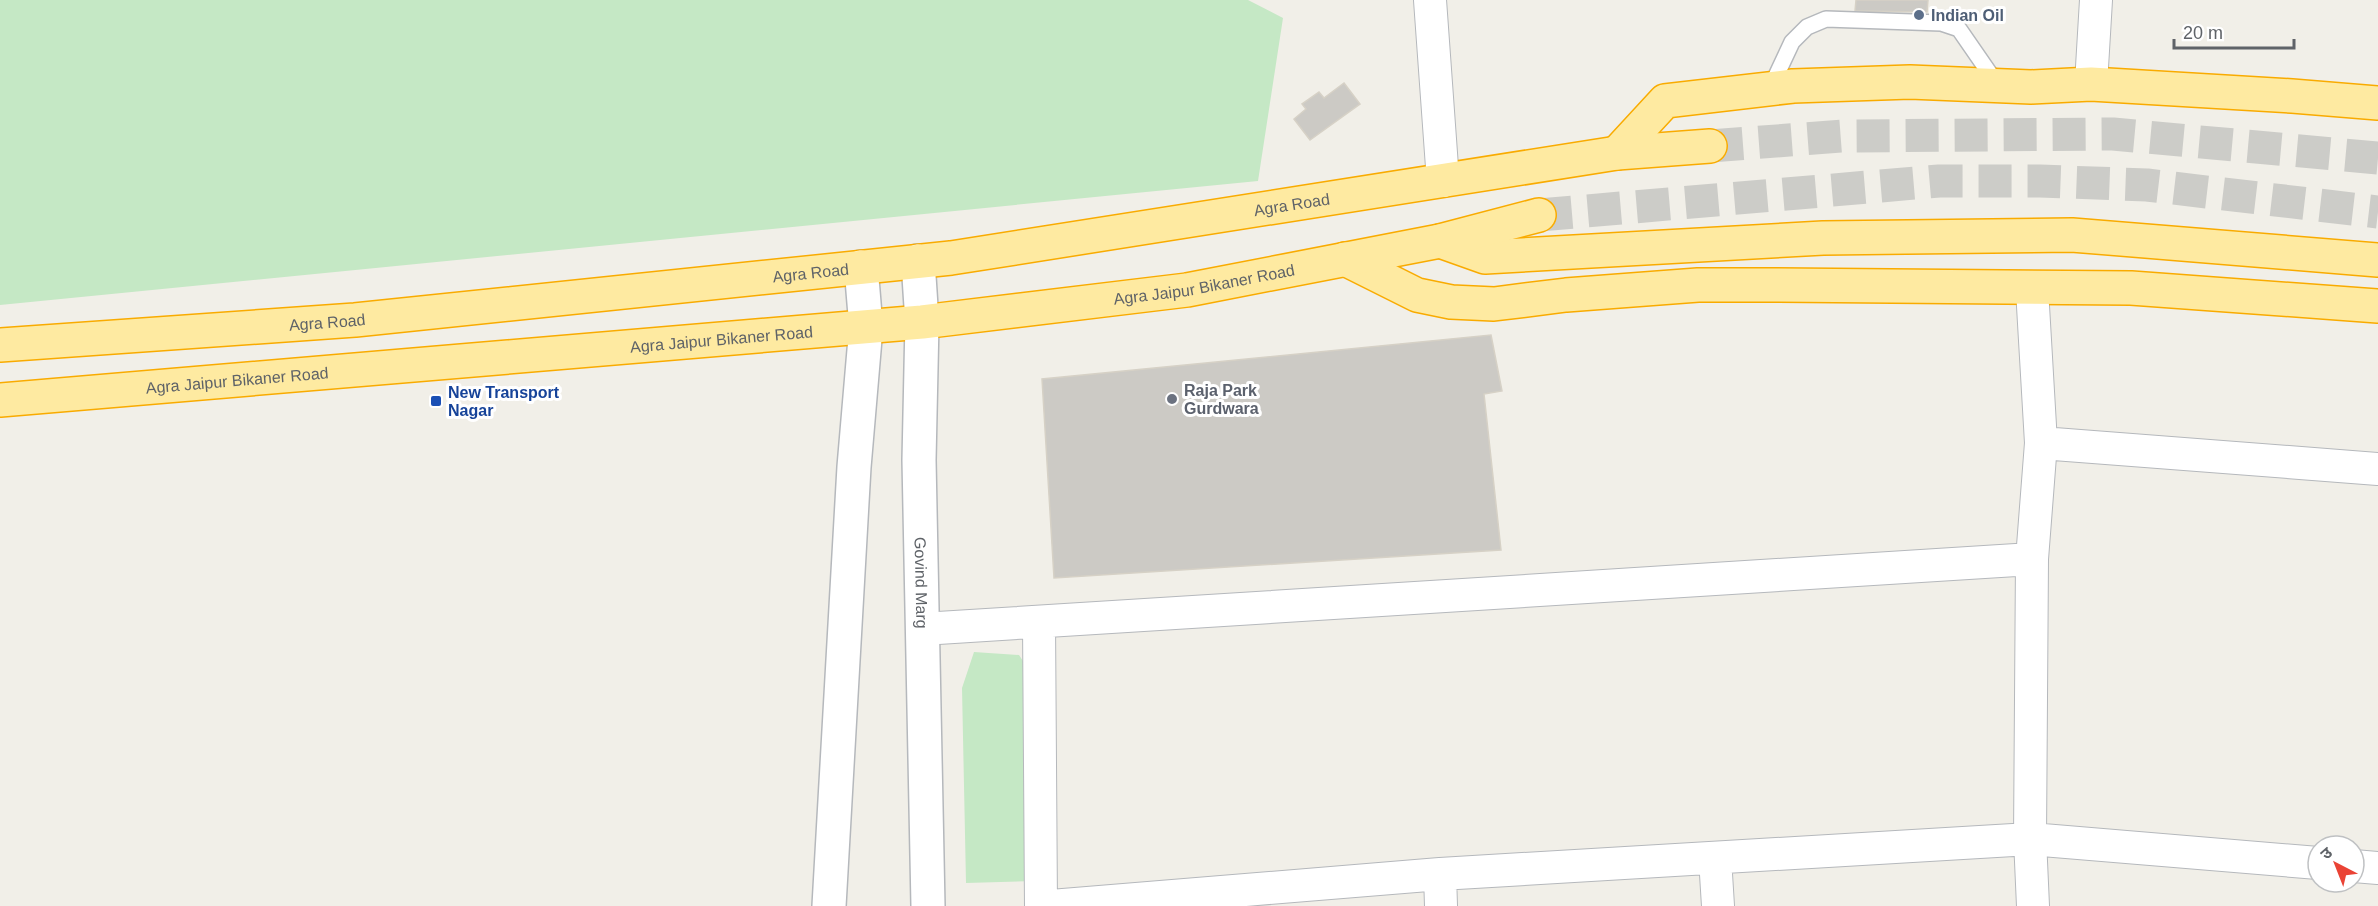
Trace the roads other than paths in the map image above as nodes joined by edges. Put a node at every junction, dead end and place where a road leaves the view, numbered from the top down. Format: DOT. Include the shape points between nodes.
graph roads {
  1 [pos="1430,0"];
  2 [pos="2096,0"];
  3 [pos="2091,84"];
  4 [pos="1998,85"];
  5 [pos="1770,89"];
  6 [pos="2378,104"];
  7 [pos="1710,146"];
  8 [pos="1617,153"];
  9 [pos="1443,181"];
  10 [pos="1539,215"];
  11 [pos="1440,242"];
  12 [pos="1345,259"];
  13 [pos="2378,260"];
  14 [pos="918,261"];
  15 [pos="861,267"];
  16 [pos="2032,289"];
  17 [pos="2378,306"];
  18 [pos="922,322"];
  19 [pos="866,327"];
  20 [pos="0,345"];
  21 [pos="0,400"];
  22 [pos="2041,443"];
  23 [pos="2378,469"];
  24 [pos="2032,559"];
  25 [pos="1039,622"];
  26 [pos="922,629"];
  27 [pos="2030,839"];
  28 [pos="1715,858"];
  29 [pos="2306,862"];
  30 [pos="1440,874"];
  31 [pos="829,906"];
  32 [pos="928,906"];
  33 [pos="1041,906"];
  34 [pos="1051,906"];
  35 [pos="1441,906"];
  36 [pos="1718,906"];
  37 [pos="2033,906"];
  1 -- 9 [label="street"];
  2 -- 3 [label="street"];
  3 -- 4 [label="highway"];
  3 -- 6 [label="highway"];
  4 -- 5 [label="highway" via="1910,82"];
  4 -- 5 [label="lane" via="1959,29 1941,23 1826,19 1807,27 1792,42"];
  5 -- 8 [label="highway" via="1665,101"];
  7 -- 8 [label="highway, Agra Road"];
  8 -- 9 [label="highway, Agra Road"];
  9 -- 14 [label="highway, Agra Road"];
  10 -- 11 [label="highway, Agra Jaipur Bikaner Road"];
  11 -- 12 [label="highway, Agra Jaipur Bikaner Road"];
  11 -- 13 [label="highway" via="1485,256 1823,238 2072,235"];
  12 -- 16 [label="highway" via="1417,295 1451,302 1494,304 1698,285"];
  12 -- 18 [label="highway, Agra Jaipur Bikaner Road" via="1187,291"];
  14 -- 15 [label="highway, Agra Road"];
  14 -- 18 [label="street, Govind Marg"];
  15 -- 19 [label="street"];
  15 -- 20 [label="highway, Agra Road" via="355,320"];
  16 -- 17 [label="highway" via="2131,288"];
  16 -- 22 [label="street"];
  18 -- 19 [label="highway, Agra Jaipur Bikaner Road"];
  18 -- 26 [label="street, Govind Marg"];
  19 -- 21 [label="highway, Agra Jaipur Bikaner Road"];
  19 -- 31 [label="street" via="854,467"];
  22 -- 23 [label="street"];
  22 -- 24 [label="street"];
  24 -- 25 [label="street"];
  24 -- 27 [label="street"];
  25 -- 26 [label="street"];
  25 -- 33 [label="street"];
  26 -- 32 [label="street, Govind Marg"];
  27 -- 28 [label="street"];
  27 -- 29 [label="street"];
  27 -- 37 [label="street"];
  28 -- 30 [label="street"];
  28 -- 36 [label="street"];
  30 -- 34 [label="street"];
  30 -- 35 [label="street"];
}
